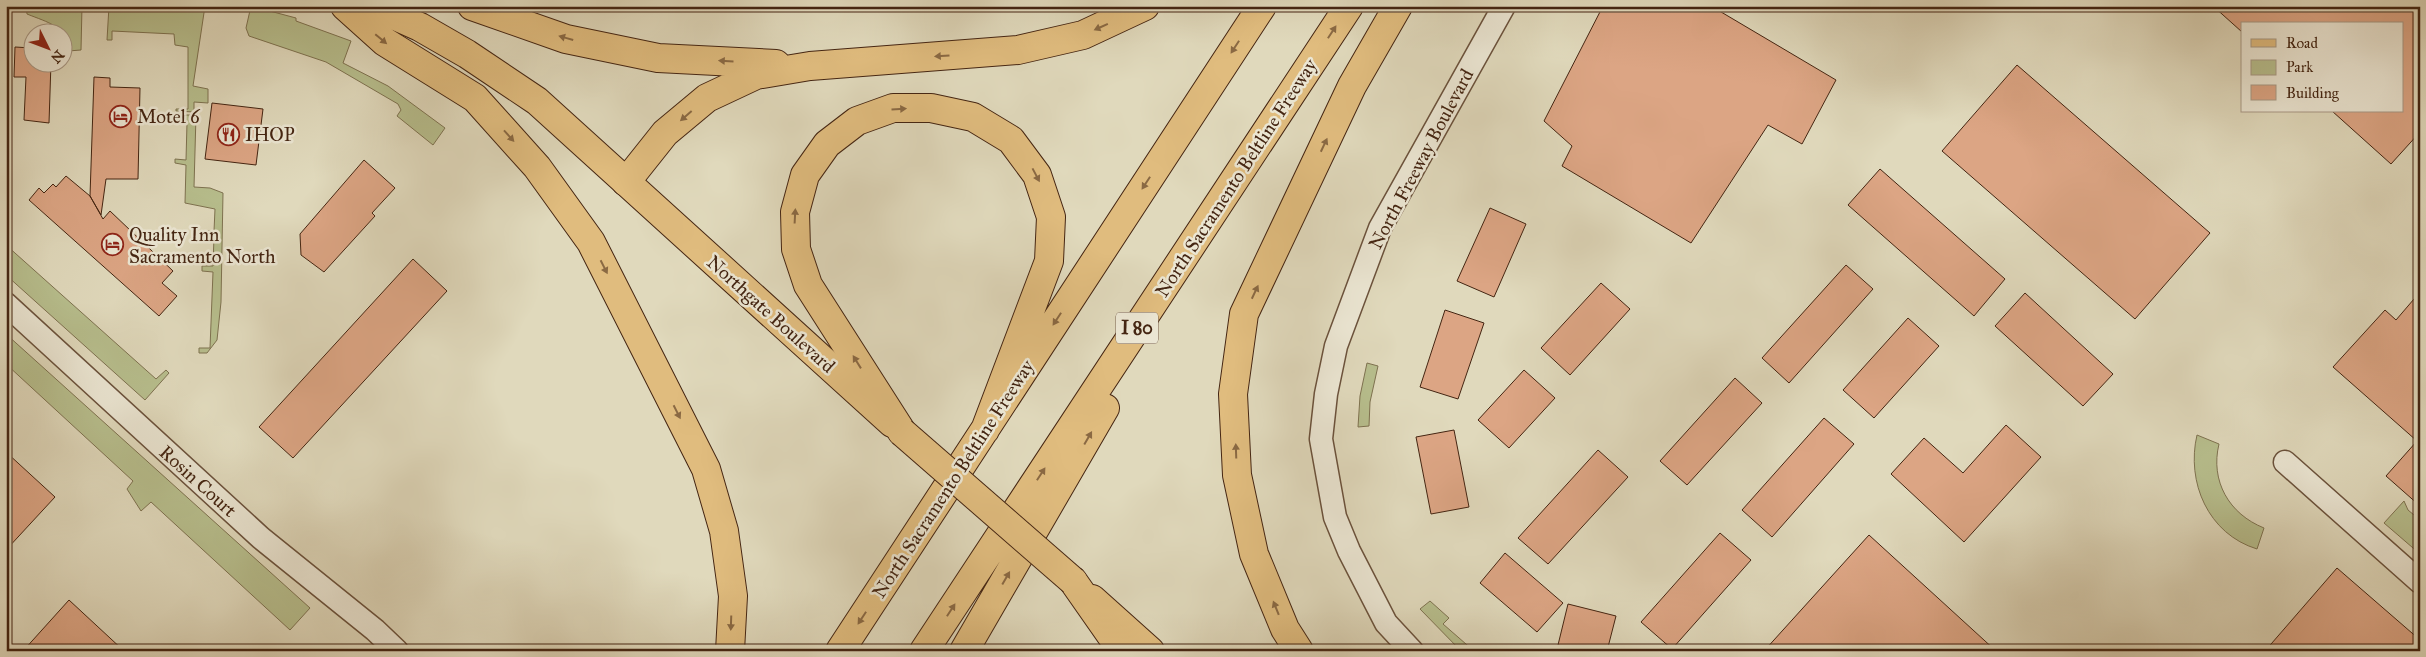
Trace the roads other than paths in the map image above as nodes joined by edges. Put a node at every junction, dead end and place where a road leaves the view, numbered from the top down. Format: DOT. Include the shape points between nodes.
graph roads {
  1 [pos="345,6"];
  2 [pos="373,6"];
  3 [pos="472,6"];
  4 [pos="1145,6"];
  5 [pos="1262,6"];
  6 [pos="1349,6"];
  7 [pos="1398,6"];
  8 [pos="1504,6"];
  9 [pos="810,66"];
  10 [pos="1262,138"];
  11 [pos="626,182"];
  12 [pos="6,304"];
  13 [pos="984,430"];
  14 [pos="902,432"];
  15 [pos="2285,462"];
  16 [pos="1073,581"];
  17 [pos="2420,582"];
  18 [pos="397,651"];
  19 [pos="730,651"];
  20 [pos="840,651"];
  21 [pos="924,651"];
  22 [pos="964,651"];
  23 [pos="1122,651"];
  24 [pos="1150,651"];
  25 [pos="1298,651"];
  26 [pos="1412,651"];
  1 -- 19 [label="main road, one-way" via="385,42 475,98 537,167 592,242 706,469 724,531 732,596"];
  2 -- 11 [label="main road, Northgate Boulevard" via="420,27 467,54 537,101"];
  9 -- 3 [label="main road, one-way" via="658,58 566,39"];
  4 -- 9 [label="main road, one-way" via="1083,35 1018,50"];
  5 -- 13 [label="main road, North Sacramento Beltline Freeway, one-way"];
  10 -- 6 [label="main road, North Sacramento Beltline Freeway / I 80, one-way"];
  25 -- 7 [label="main road, one-way" via="1285,629 1254,554 1237,475 1233,394 1244,314 1352,86"];
  8 -- 26 [label="street, North Freeway Boulevard" via="1380,228 1336,346 1326,394 1321,439 1335,517 1386,623"];
  9 -- 11 [label="main road, one-way" via="756,75 707,98 665,133"];
  21 -- 10 [label="main road, North Sacramento Beltline Freeway / I 80, one-way"];
  22 -- 10 [label="main road, one-way"];
  11 -- 14 [label="main road, Northgate Boulevard"];
  12 -- 18 [label="street, Rosin Court" via="261,538"];
  14 -- 13 [label="main road, one-way" via="808,285 796,249 795,212 805,175 827,144 857,121 893,108 931,108 973,117 1011,140 1038,175 1050,217 1049,260"];
  13 -- 20 [label="main road, North Sacramento Beltline Freeway, one-way"];
  14 -- 16 [label="main road, Northgate Boulevard, bridge"];
  15 -- 17 [label="street"];
  16 -- 23 [label="main road"];
  16 -- 24 [label="main road, Northgate Boulevard"];
}
